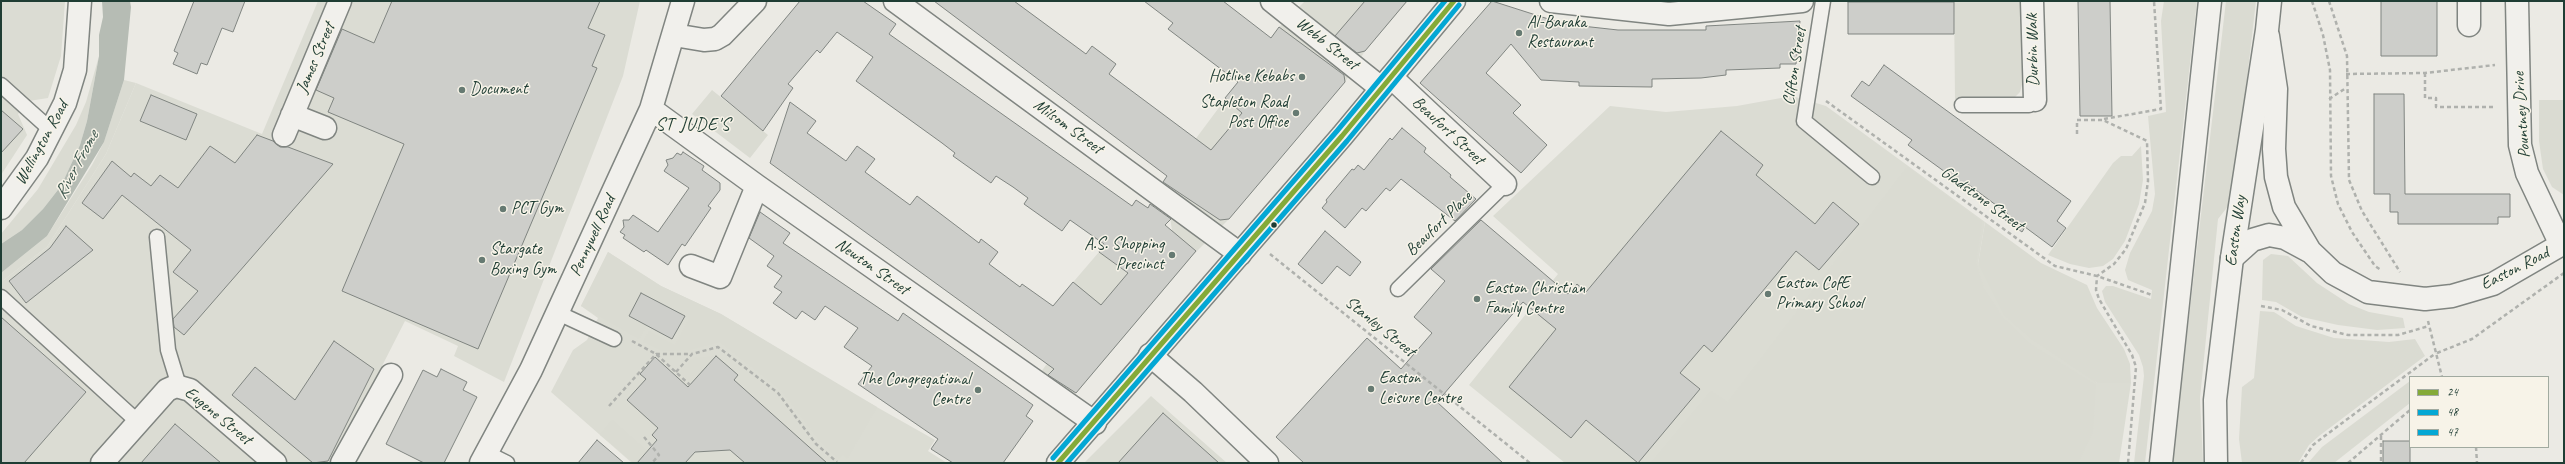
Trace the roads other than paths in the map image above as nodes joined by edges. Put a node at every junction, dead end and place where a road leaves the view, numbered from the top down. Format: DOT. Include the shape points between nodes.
graph roads {
  1 [pos="80,1"];
  2 [pos="340,1"];
  3 [pos="755,1"];
  4 [pos="895,1"];
  5 [pos="1272,1"];
  6 [pos="1454,1"];
  7 [pos="1550,1"];
  8 [pos="1802,1"];
  9 [pos="1823,1"];
  10 [pos="2032,1"];
  11 [pos="2210,1"];
  12 [pos="2270,1"];
  13 [pos="2469,1"];
  14 [pos="2517,1"];
  15 [pos="678,3"];
  16 [pos="2469,25"];
  17 [pos="2267,30"];
  18 [pos="674,35"];
  19 [pos="1386,82"];
  20 [pos="1,85"];
  21 [pos="2034,100"];
  22 [pos="1962,105"];
  23 [pos="651,108"];
  24 [pos="292,115"];
  25 [pos="325,128"];
  26 [pos="52,131"];
  27 [pos="284,135"];
  28 [pos="1872,177"];
  29 [pos="1506,184"];
  30 [pos="757,186"];
  31 [pos="1,208"];
  32 [pos="157,237"];
  33 [pos="2563,244"];
  34 [pos="1246,247"];
  35 [pos="2311,252"];
  36 [pos="2232,258"];
  37 [pos="691,266"];
  38 [pos="1398,289"];
  39 [pos="1,297"];
  40 [pos="558,313"];
  41 [pos="614,340"];
  42 [pos="1150,355"];
  43 [pos="391,375"];
  44 [pos="179,386"];
  45 [pos="138,422"];
  46 [pos="1095,423"];
  47 [pos="484,458"];
  48 [pos="1066,460"];
  49 [pos="102,463"];
  50 [pos="275,463"];
  51 [pos="342,463"];
  52 [pos="507,463"];
  53 [pos="1267,463"];
  54 [pos="2161,463"];
  55 [pos="2216,463"];
  1 -- 26 [label="street, Wellington Road" via="75,70 65,103"];
  2 -- 24 [label="street, James Street"];
  3 -- 18 [label="street" via="722,36 715,39 704,40"];
  4 -- 34 [label="street, Milsom Street"];
  5 -- 19 [label="street, Webb Street"];
  6 -- 19 [label="street"];
  7 -- 8 [label="street" via="1669,14"];
  9 -- 28 [label="lane, Clifton Street" via="1810,98 1804,121"];
  10 -- 21 [label="street, Durbin Walk"];
  11 -- 54 [label="street"];
  12 -- 17 [label="street, Easton Way"];
  13 -- 16 [label="street"];
  14 -- 33 [label="street, Pountney Drive" via="2520,145 2526,173"];
  15 -- 18 [label="street, Pennywell Road"];
  17 -- 35 [label="street, Easton Road" via="2276,89 2276,177 2284,207"];
  17 -- 36 [label="street, Easton Way"];
  18 -- 23 [label="street, Pennywell Road"];
  19 -- 29 [label="street, Beaufort Street"];
  19 -- 34 [label="street"];
  20 -- 26 [label="lane"];
  21 -- 22 [label="lane" via="2029,105"];
  23 -- 30 [label="street, Newton Street"];
  23 -- 40 [label="street, Pennywell Road"];
  24 -- 25 [label="street, James Street"];
  24 -- 27 [label="street, James Street"];
  26 -- 31 [label="street, Wellington Road" via="17,189"];
  29 -- 38 [label="lane, Beaufort Place"];
  30 -- 37 [label="street" via="720,277"];
  30 -- 46 [label="street, Newton Street"];
  32 -- 44 [label="lane" via="168,350"];
  33 -- 35 [label="street, Easton Road" via="2493,284 2452,296 2425,299 2368,292 2333,273"];
  34 -- 42 [label="street"];
  35 -- 36 [label="street, Easton Road" via="2285,238 2269,235 2252,240"];
  36 -- 55 [label="street, Easton Way" via="2215,400"];
  39 -- 45 [label="lane"];
  40 -- 41 [label="lane"];
  40 -- 47 [label="street, Pennywell Road"];
  42 -- 46 [label="street"];
  42 -- 53 [label="street"];
  43 -- 51 [label="street"];
  44 -- 45 [label="street" via="167,390"];
  44 -- 50 [label="street, Eugene Street" via="190,390"];
  45 -- 49 [label="street"];
  46 -- 48 [label="street"];
  47 -- 52 [label="lane"];
}
